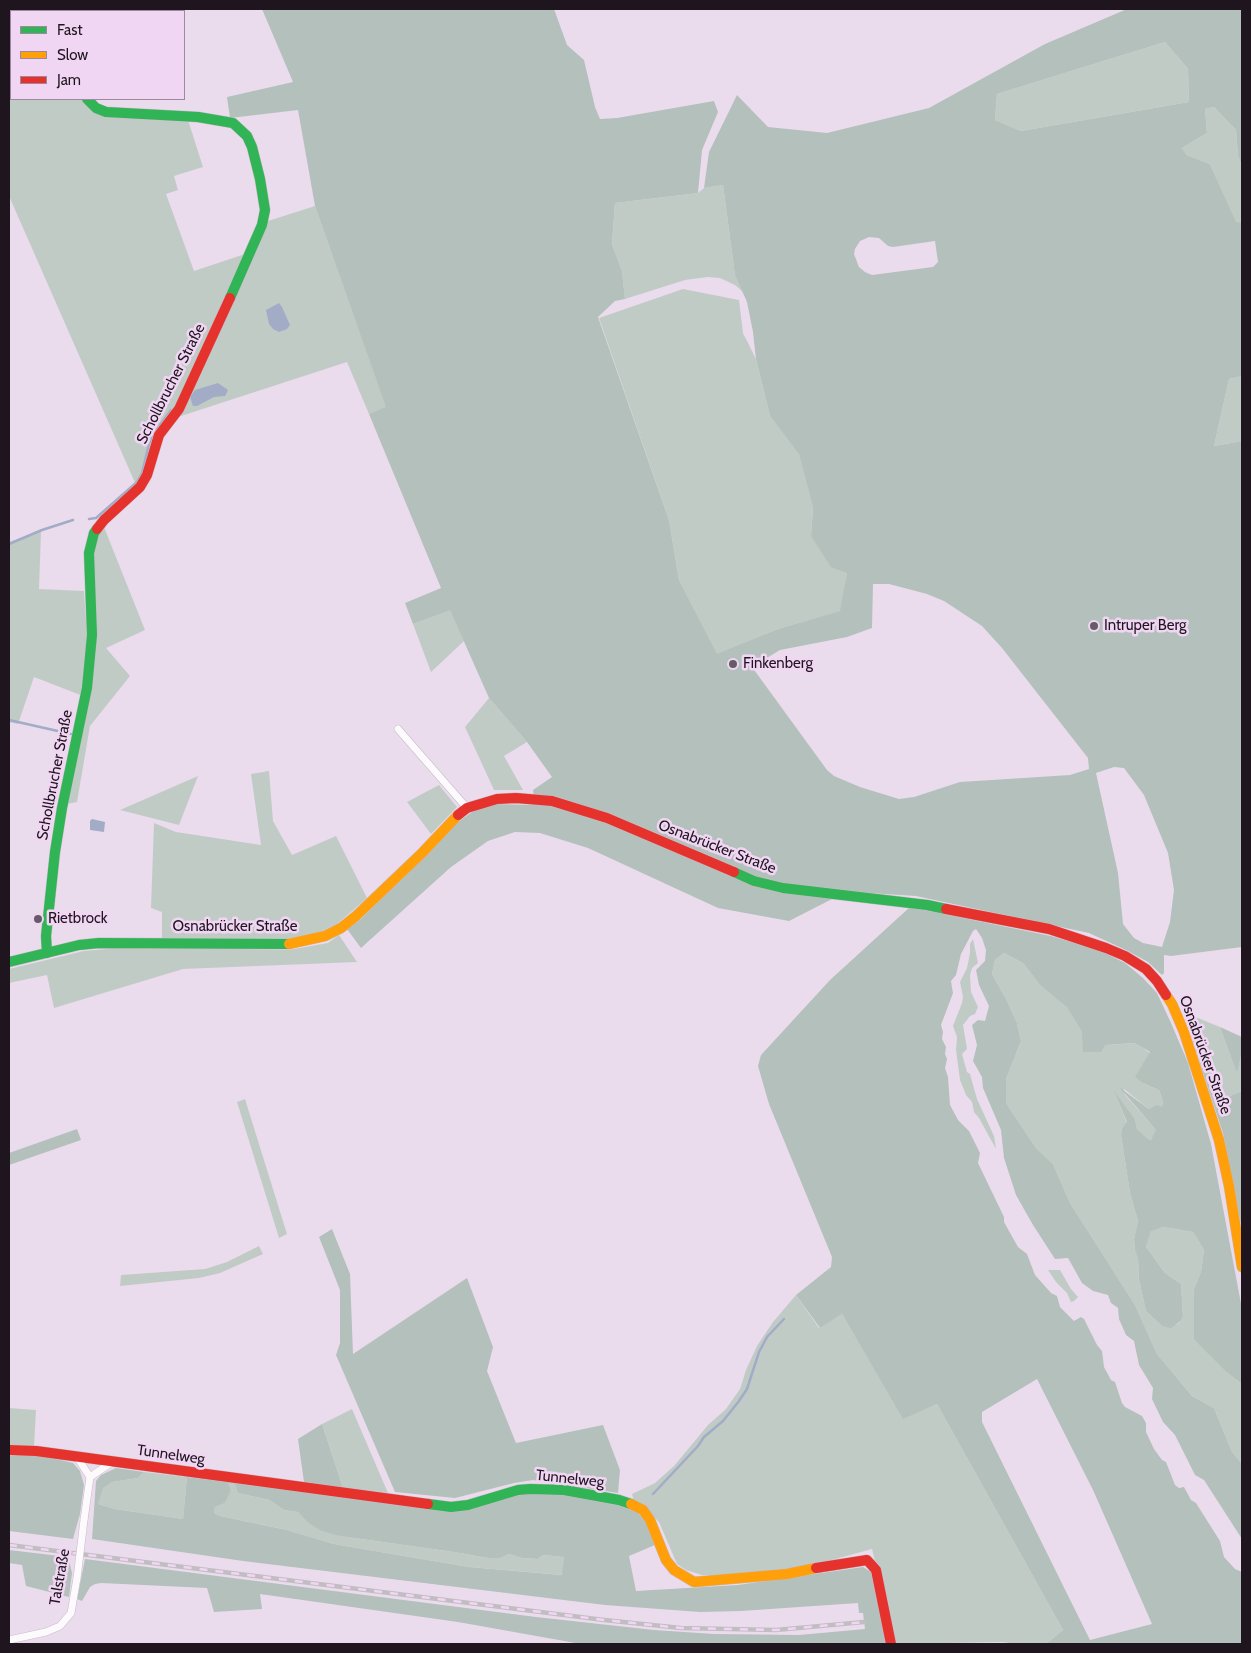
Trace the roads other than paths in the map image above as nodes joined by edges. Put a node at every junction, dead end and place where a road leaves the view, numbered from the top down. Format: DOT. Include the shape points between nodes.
graph roads {
  1 [pos="88,100"];
  2 [pos="398,729"];
  3 [pos="467,808"];
  4 [pos="47,952"];
  5 [pos="9,962"];
  6 [pos="1242,1267"];
  7 [pos="9,1450"];
  8 [pos="77,1457"];
  9 [pos="112,1462"];
  10 [pos="90,1477"];
  11 [pos="9,1640"];
  12 [pos="891,1644"];
  1 -- 4 [label="street, Schollbrucher Straße" via="106,112 198,117 233,123 247,136 252,147 265,210 241,274 179,409 159,434 147,474 140,487 94,533 88,571 92,635 87,688 55,852"];
  2 -- 3 [label="street"];
  3 -- 4 [label="street, Osnabrücker Straße" via="356,916 326,936 287,944 99,943"];
  3 -- 6 [label="street, Osnabrücker Straße" via="497,799 552,801 607,818 754,881 808,892 927,904 1049,929 1088,940 1125,956 1146,969 1157,981 1184,1032 1219,1140"];
  4 -- 5 [label="street, Osnabrücker Straße"];
  7 -- 8 [label="street"];
  8 -- 9 [label="street"];
  8 -- 10 [label="street"];
  9 -- 10 [label="street"];
  9 -- 12 [label="street, Tunnelweg" via="451,1507 530,1488 564,1490 619,1500 643,1510 666,1560 674,1570 694,1582 787,1574 868,1560 876,1570"];
  10 -- 11 [label="street, Talstraße, bridge" via="71,1613 60,1626"];
}
